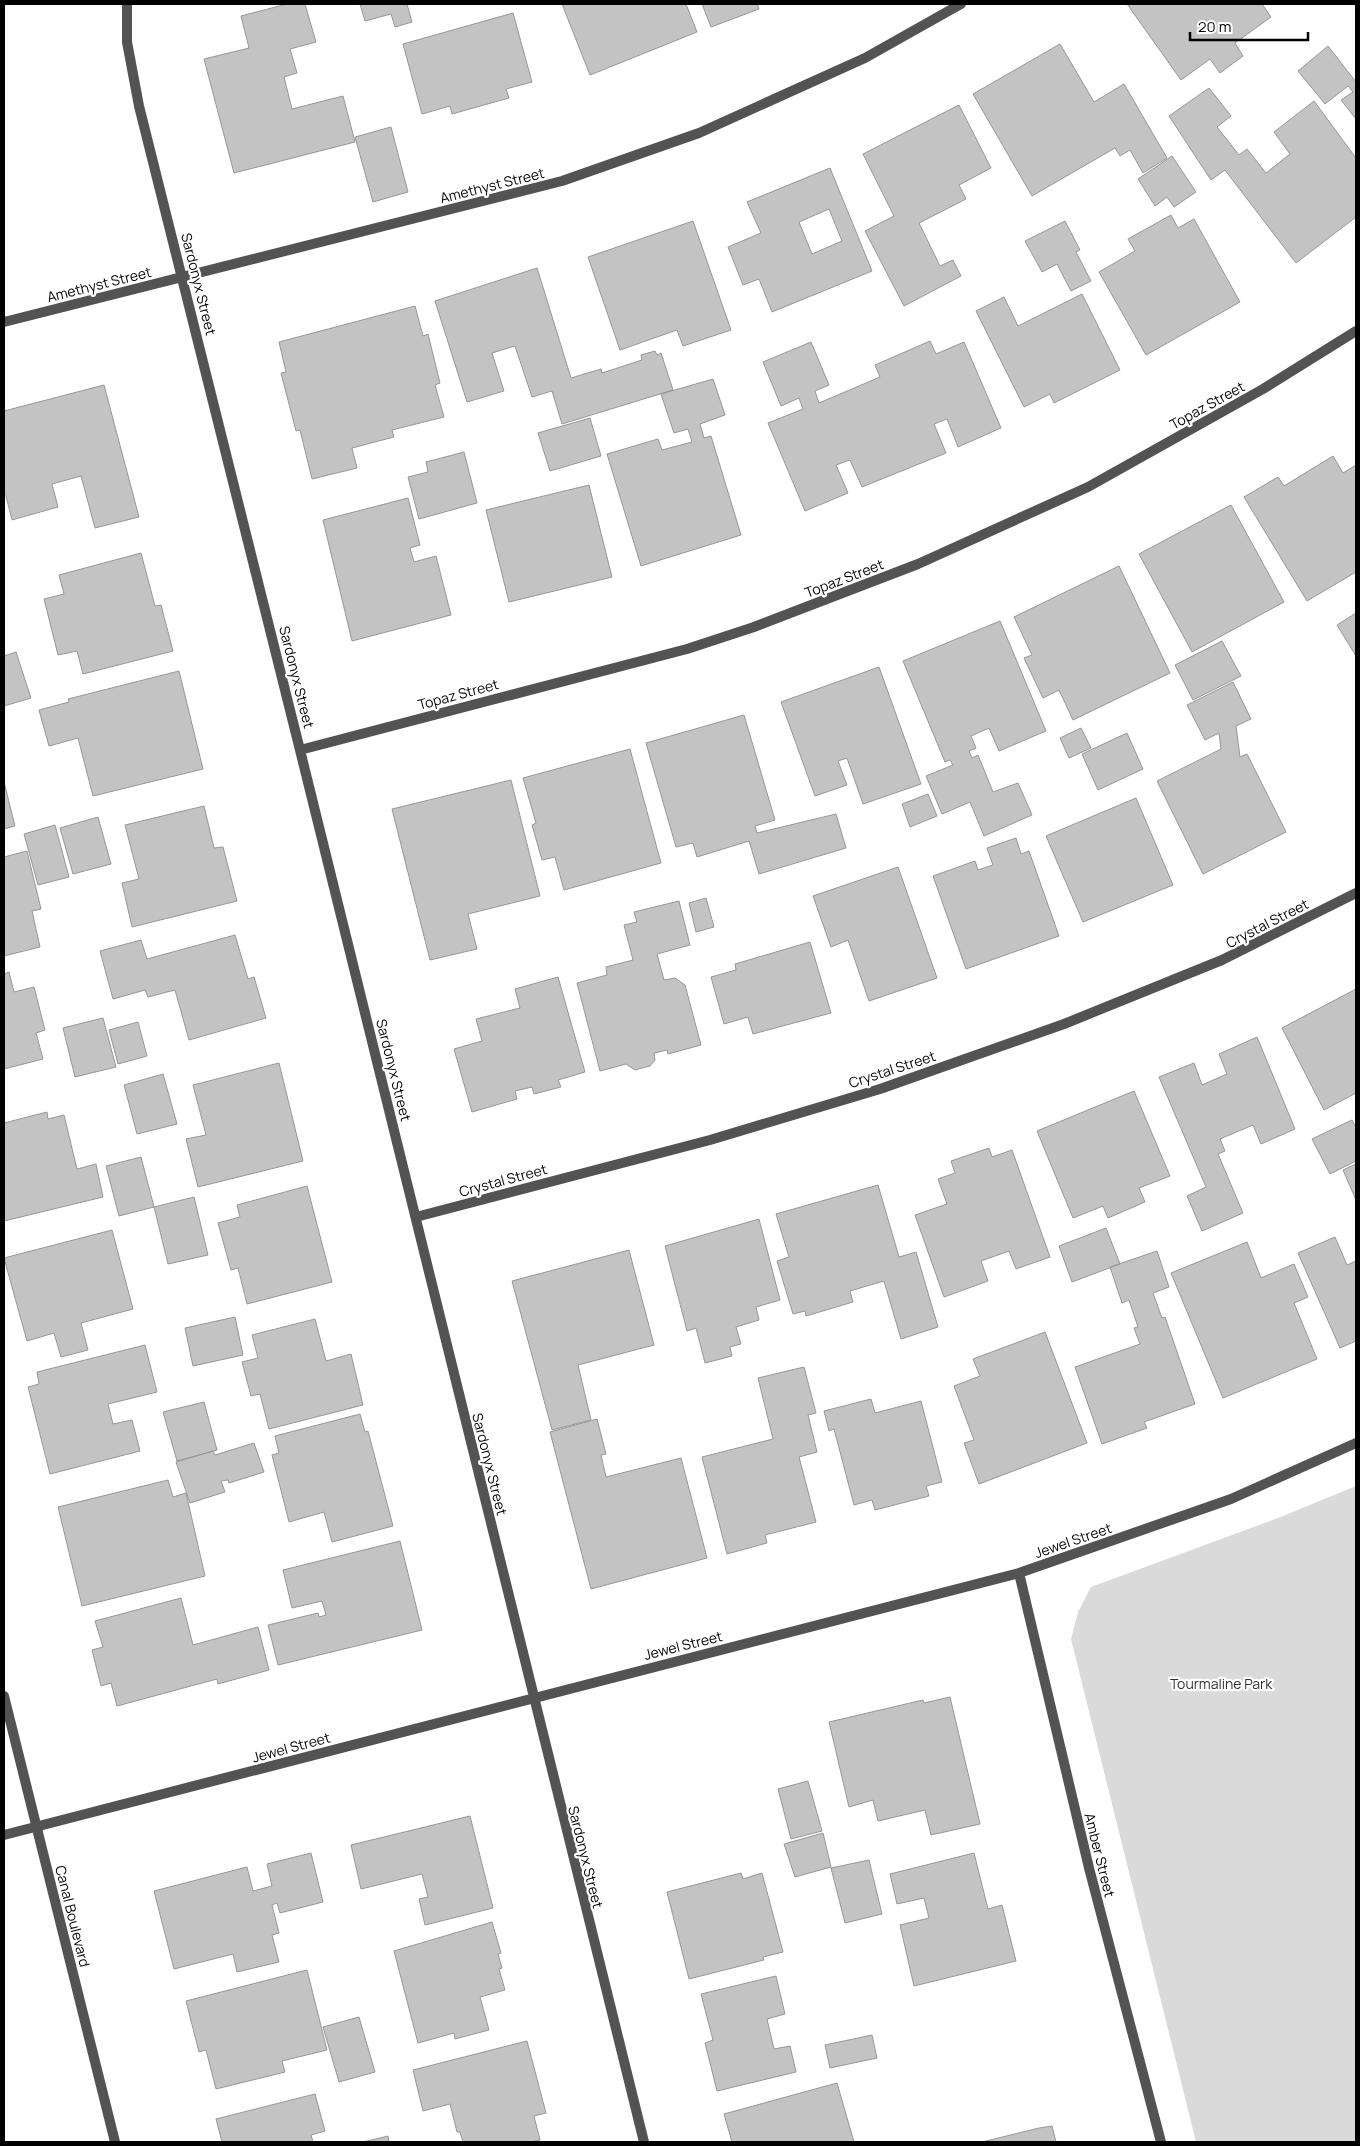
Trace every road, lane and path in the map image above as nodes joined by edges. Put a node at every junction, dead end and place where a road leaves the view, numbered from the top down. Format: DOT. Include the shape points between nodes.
graph roads {
  1 [pos="127,4"];
  2 [pos="961,4"];
  3 [pos="183,278"];
  4 [pos="4,322"];
  5 [pos="1356,330"];
  6 [pos="300,750"];
  7 [pos="1356,893"];
  8 [pos="416,1217"];
  9 [pos="1356,1443"];
  10 [pos="1019,1573"];
  11 [pos="4,1696"];
  12 [pos="532,1698"];
  13 [pos="36,1827"];
  14 [pos="4,1836"];
  15 [pos="115,2142"];
  16 [pos="644,2142"];
  17 [pos="1160,2142"];
  1 -- 3 [label="street, Sardonyx Street" via="127,42 139,106"];
  2 -- 3 [label="street, Amethyst Street" via="864,58 681,139 562,181"];
  3 -- 4 [label="street, Amethyst Street"];
  3 -- 6 [label="street, Sardonyx Street"];
  5 -- 6 [label="street, Topaz Street" via="1263,389 1088,488 918,564 754,627 687,648"];
  6 -- 8 [label="street, Sardonyx Street"];
  7 -- 8 [label="street, Crystal Street" via="1222,960 1064,1024 880,1089 710,1140"];
  8 -- 12 [label="street, Sardonyx Street"];
  9 -- 10 [label="street, Jewel Street" via="1232,1499"];
  10 -- 12 [label="street, Jewel Street"];
  10 -- 17 [label="street, Amber Street" via="1089,1868"];
  11 -- 13 [label="street, Canal Boulevard"];
  12 -- 13 [label="street, Jewel Street"];
  12 -- 16 [label="street, Sardonyx Street"];
  13 -- 14 [label="street, Jewel Street"];
  13 -- 15 [label="street, Canal Boulevard"];
}
